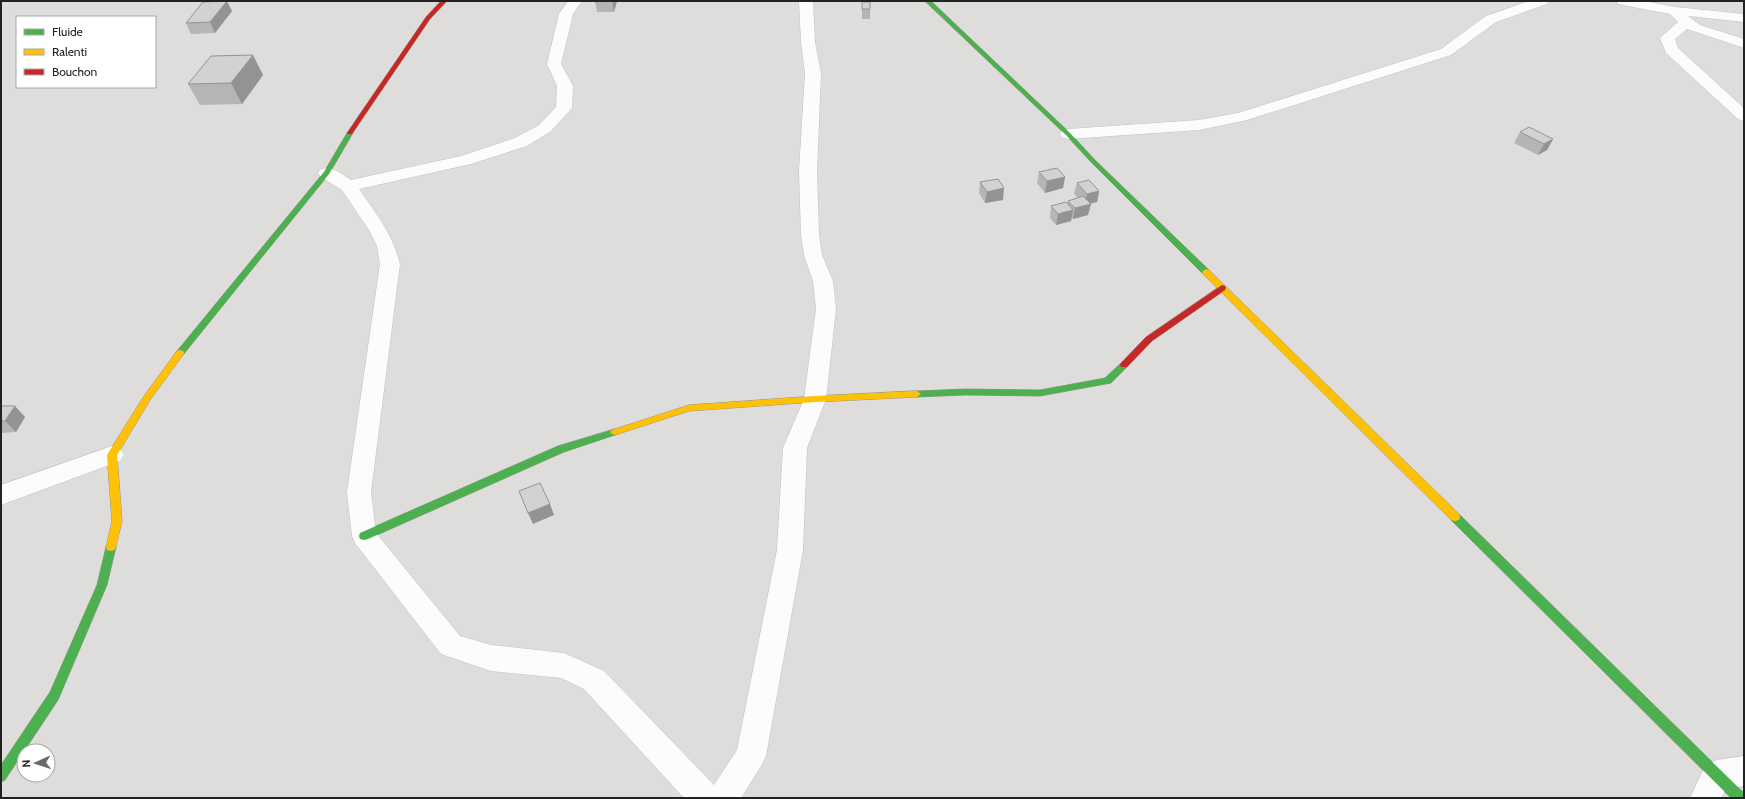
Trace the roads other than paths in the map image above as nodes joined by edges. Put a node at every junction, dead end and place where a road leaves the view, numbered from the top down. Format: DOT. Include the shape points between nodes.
graph roads {
  1 [pos="444,1"];
  2 [pos="575,1"];
  3 [pos="806,1"];
  4 [pos="928,1"];
  5 [pos="1542,1"];
  6 [pos="1623,1"];
  7 [pos="1675,11"];
  8 [pos="1744,18"];
  9 [pos="1686,23"];
  10 [pos="1744,44"];
  11 [pos="1744,116"];
  12 [pos="1068,134"];
  13 [pos="327,173"];
  14 [pos="348,186"];
  15 [pos="1222,288"];
  16 [pos="815,399"];
  17 [pos="112,455"];
  18 [pos="1,495"];
  19 [pos="364,536"];
  20 [pos="1,776"];
  21 [pos="1722,781"];
  22 [pos="705,798"];
  23 [pos="723,798"];
  24 [pos="1740,798"];
  1 -- 13 [label="street" via="428,18 377,92"];
  2 -- 14 [label="street" via="566,14 554,64 565,86 564,108 545,128 521,142 465,160"];
  3 -- 16 [label="street" via="813,73 808,171 810,235 813,255 823,281 826,309"];
  4 -- 12 [label="street"];
  5 -- 12 [label="street" via="1491,19 1446,52 1241,117 1199,125"];
  6 -- 7 [label="street"];
  7 -- 8 [label="street"];
  7 -- 9 [label="street"];
  9 -- 10 [label="street" via="1709,34"];
  9 -- 11 [label="street" via="1667,38 1671,50"];
  12 -- 15 [label="street"];
  13 -- 14 [label="street"];
  13 -- 17 [label="street" via="188,342 147,398"];
  14 -- 19 [label="street" via="378,230 386,246 390,264 359,492"];
  15 -- 16 [label="street" via="1149,339 1108,381 1040,393 965,392"];
  15 -- 21 [label="street"];
  16 -- 19 [label="street" via="689,408 561,449"];
  16 -- 23 [label="street" via="795,448 790,550 751,756"];
  17 -- 18 [label="street"];
  17 -- 20 [label="street" via="117,521 102,585 54,696"];
  19 -- 22 [label="street" via="451,645 491,658 564,666 594,680"];
  21 -- 24 [label="street"];
}
